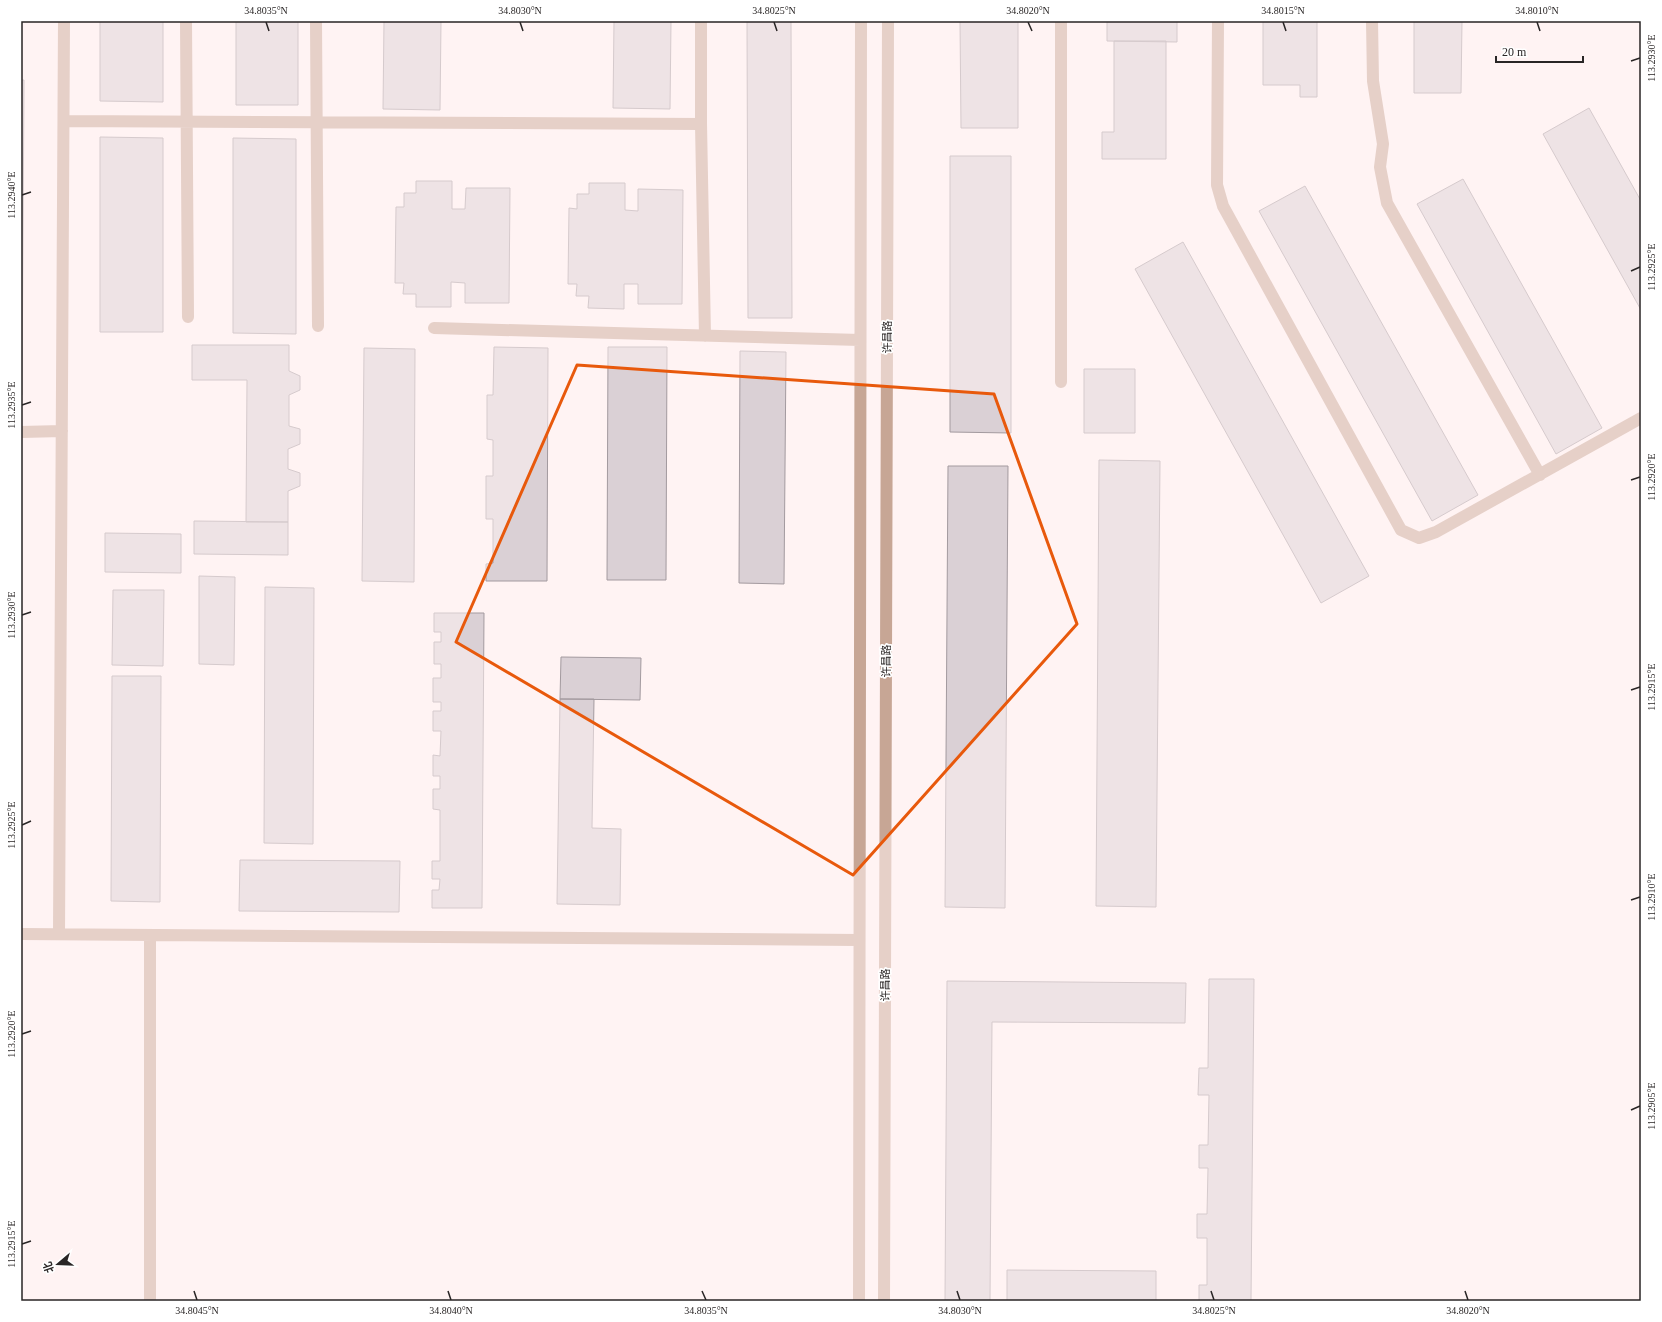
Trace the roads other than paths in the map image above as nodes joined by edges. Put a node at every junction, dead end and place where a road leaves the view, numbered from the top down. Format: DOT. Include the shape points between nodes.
graph roads {
  1 [pos="64,21"];
  2 [pos="186,21"];
  3 [pos="316,21"];
  4 [pos="701,21"];
  5 [pos="861,21"];
  6 [pos="888,21"];
  7 [pos="1061,21"];
  8 [pos="1218,21"];
  9 [pos="1372,21"];
  10 [pos="64,121"];
  11 [pos="187,121"];
  12 [pos="317,122"];
  13 [pos="701,124"];
  14 [pos="188,317"];
  15 [pos="318,326"];
  16 [pos="434,328"];
  17 [pos="705,336"];
  18 [pos="860,340"];
  19 [pos="1061,382"];
  20 [pos="1641,418"];
  21 [pos="62,431"];
  22 [pos="21,432"];
  23 [pos="1540,475"];
  24 [pos="21,934"];
  25 [pos="59,934"];
  26 [pos="150,935"];
  27 [pos="859,940"];
  28 [pos="150,1301"];
  29 [pos="859,1301"];
  30 [pos="884,1301"];
  1 -- 10 [label="street"];
  2 -- 11 [label="street"];
  3 -- 12 [label="street"];
  4 -- 13 [label="street"];
  5 -- 18 [label="street"];
  6 -- 30 [label="street, 许昌路"];
  7 -- 19 [label="street"];
  8 -- 23 [label="street" via="1216,185 1223,206 1402,530 1419,538 1436,532"];
  9 -- 23 [label="street" via="1373,81 1383,144 1380,167 1387,203"];
  10 -- 11 [label="street"];
  10 -- 21 [label="street"];
  11 -- 12 [label="street"];
  11 -- 14 [label="street"];
  12 -- 13 [label="street"];
  12 -- 15 [label="street"];
  13 -- 17 [label="street"];
  16 -- 17 [label="street"];
  17 -- 18 [label="street"];
  18 -- 27 [label="street"];
  20 -- 23 [label="street"];
  21 -- 22 [label="street"];
  21 -- 25 [label="street"];
  24 -- 25 [label="street"];
  25 -- 26 [label="street"];
  26 -- 27 [label="street"];
  26 -- 28 [label="street"];
  27 -- 29 [label="street"];
}
